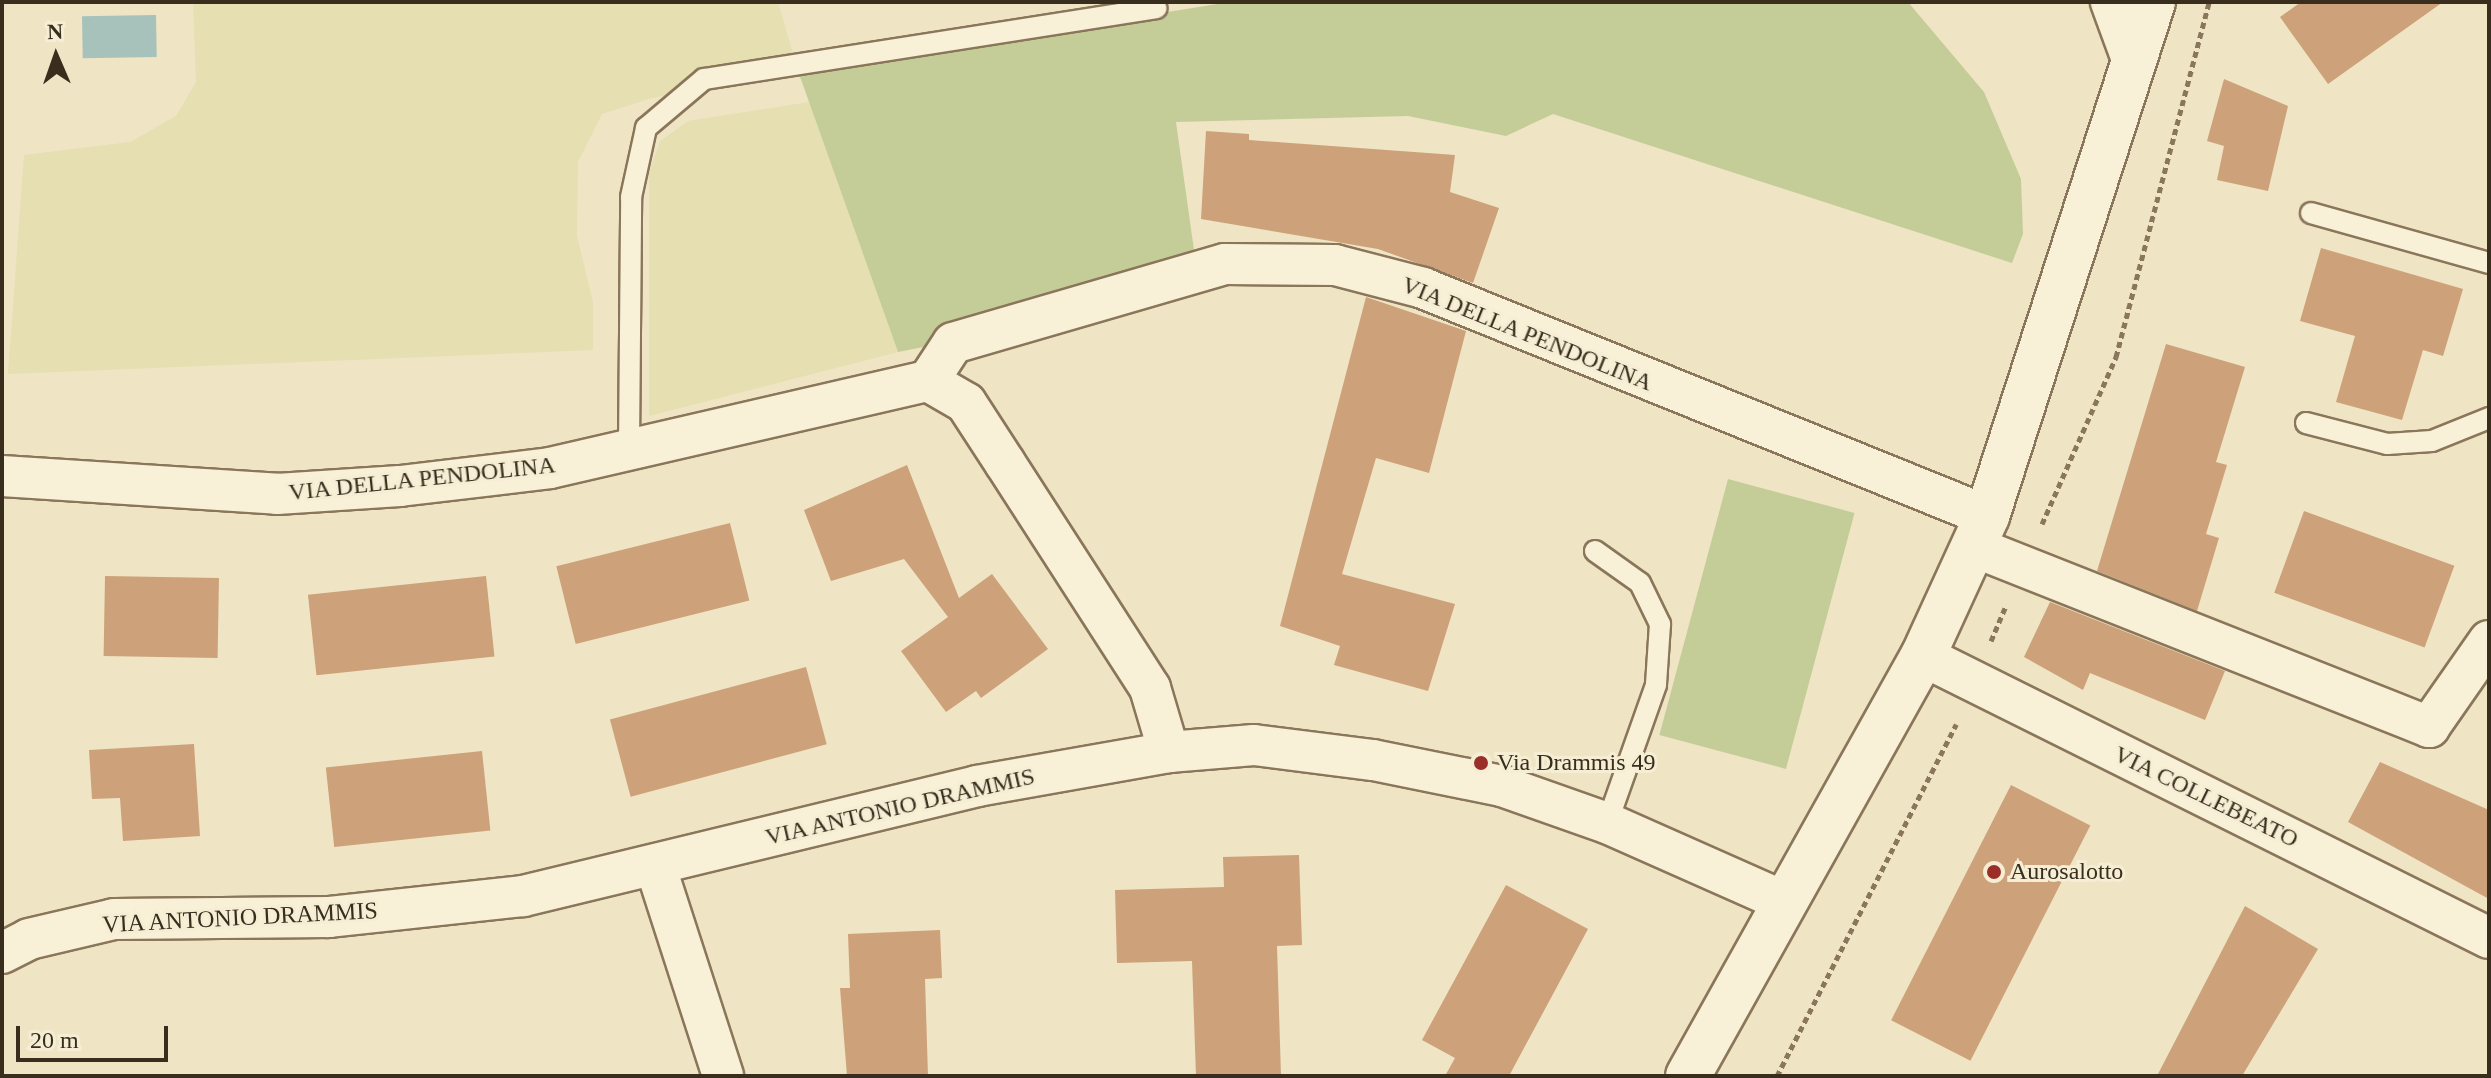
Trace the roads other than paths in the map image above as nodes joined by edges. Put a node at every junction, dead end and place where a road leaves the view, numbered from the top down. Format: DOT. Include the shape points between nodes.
graph roads {
  1 [pos="2111,2"];
  2 [pos="2153,2"];
  3 [pos="1156,8"];
  4 [pos="2133,62"];
  5 [pos="2311,213"];
  6 [pos="2489,263"];
  7 [pos="928,381"];
  8 [pos="2489,418"];
  9 [pos="2306,423"];
  10 [pos="629,448"];
  11 [pos="2,476"];
  12 [pos="1979,531"];
  13 [pos="1595,551"];
  14 [pos="2489,641"];
  15 [pos="1923,656"];
  16 [pos="1169,752"];
  17 [pos="1607,823"];
  18 [pos="655,865"];
  19 [pos="1783,901"];
  20 [pos="2489,938"];
  21 [pos="2,953"];
  22 [pos="723,1076"];
  23 [pos="1688,1076"];
  1 -- 4 [label="street"];
  2 -- 4 [label="street"];
  3 -- 10 [label="lane" via="704,79 646,128 631,197"];
  4 -- 12 [label="street"];
  5 -- 6 [label="lane"];
  7 -- 10 [label="street, VIA DELLA PENDOLINA"];
  7 -- 12 [label="street, VIA DELLA PENDOLINA" via="953,343 1225,264 1335,265 1423,288 1722,412"];
  7 -- 16 [label="street" via="966,403 1005,463 1150,688"];
  8 -- 9 [label="lane" via="2432,441 2387,444"];
  10 -- 11 [label="street, VIA DELLA PENDOLINA" via="550,468 277,494"];
  12 -- 14 [label="street" via="2429,727"];
  12 -- 15 [label="street"];
  13 -- 17 [label="lane" via="1640,583 1660,624 1656,685"];
  15 -- 19 [label="street"];
  15 -- 20 [label="street, VIA COLLEBEATO"];
  16 -- 17 [label="street, VIA ANTONIO DRAMMIS" via="1254,745 1373,760 1502,786"];
  16 -- 18 [label="street, VIA ANTONIO DRAMMIS" via="977,786"];
  17 -- 19 [label="street, VIA ANTONIO DRAMMIS"];
  18 -- 21 [label="street, VIA ANTONIO DRAMMIS" via="523,896 329,917 114,919 29,939"];
  18 -- 22 [label="street"];
  19 -- 23 [label="street"];
}
